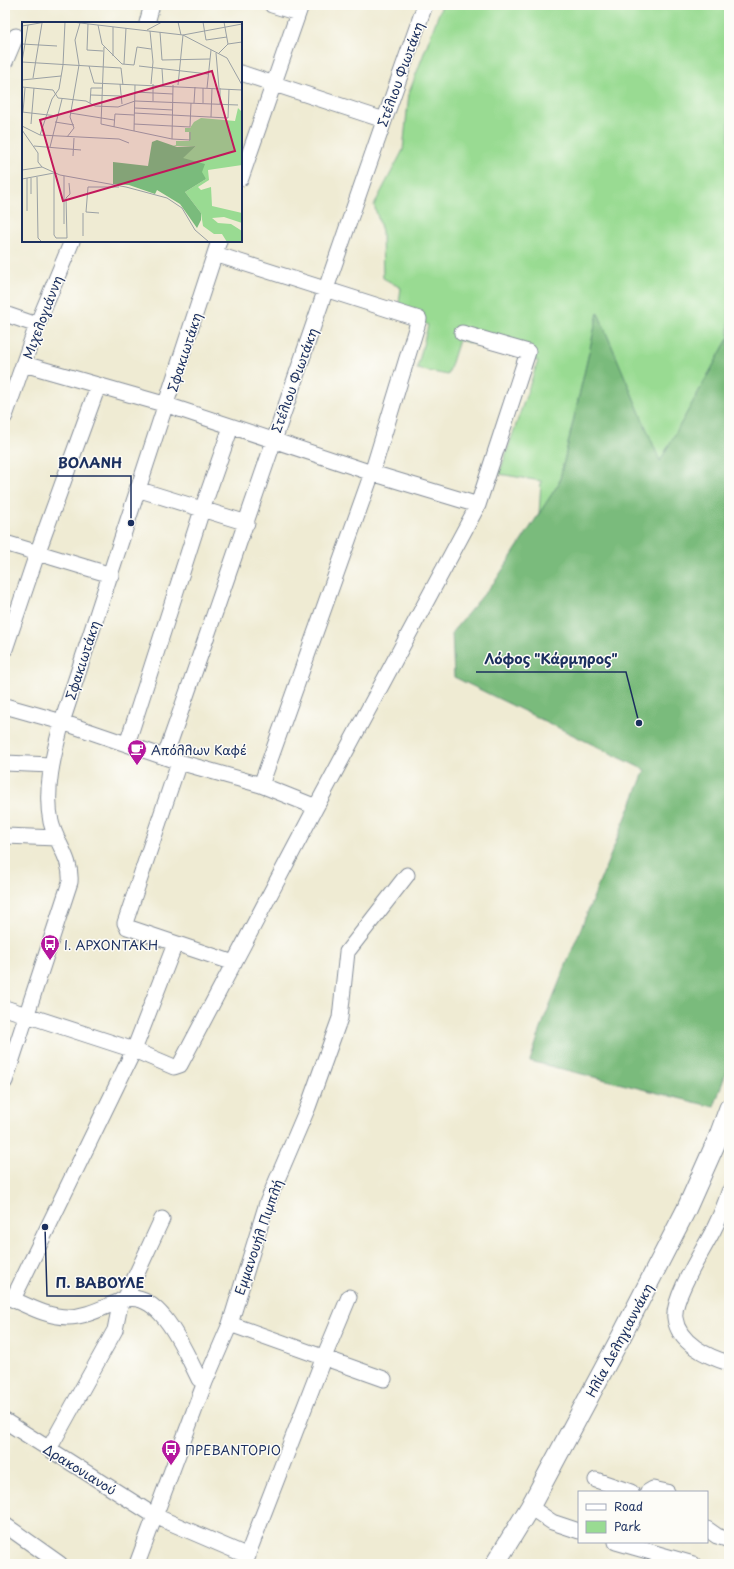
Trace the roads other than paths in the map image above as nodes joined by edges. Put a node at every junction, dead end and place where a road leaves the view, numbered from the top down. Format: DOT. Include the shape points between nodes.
graph roads {
  1 [pos="152,5"];
  2 [pos="272,5"];
  3 [pos="425,5"];
  4 [pos="299,9"];
  5 [pos="147,22"];
  6 [pos="15,36"];
  7 [pos="5,62"];
  8 [pos="242,73"];
  9 [pos="274,84"];
  10 [pos="384,120"];
  11 [pos="245,156"];
  12 [pos="242,172"];
  13 [pos="72,242"];
  14 [pos="217,247"];
  15 [pos="327,289"];
  16 [pos="5,314"];
  17 [pos="37,325"];
  18 [pos="462,333"];
  19 [pos="24,364"];
  20 [pos="98,386"];
  21 [pos="167,405"];
  22 [pos="5,416"];
  23 [pos="231,427"];
  24 [pos="273,439"];
  25 [pos="372,473"];
  26 [pos="137,489"];
  27 [pos="478,506"];
  28 [pos="202,510"];
  29 [pos="247,523"];
  30 [pos="5,544"];
  31 [pos="37,554"];
  32 [pos="111,575"];
  33 [pos="5,649"];
  34 [pos="5,706"];
  35 [pos="62,722"];
  36 [pos="127,744"];
  37 [pos="165,756"];
  38 [pos="179,762"];
  39 [pos="5,763"];
  40 [pos="51,765"];
  41 [pos="261,786"];
  42 [pos="316,807"];
  43 [pos="5,836"];
  44 [pos="57,838"];
  45 [pos="407,875"];
  46 [pos="175,944"];
  47 [pos="234,963"];
  48 [pos="5,1008"];
  49 [pos="26,1014"];
  50 [pos="134,1050"];
  51 [pos="5,1081"];
  52 [pos="729,1108"];
  53 [pos="729,1192"];
  54 [pos="162,1219"];
  55 [pos="9,1297"];
  56 [pos="349,1298"];
  57 [pos="123,1300"];
  58 [pos="230,1324"];
  59 [pos="324,1357"];
  60 [pos="729,1363"];
  61 [pos="384,1379"];
  62 [pos="205,1382"];
  63 [pos="5,1422"];
  64 [pos="49,1449"];
  65 [pos="596,1480"];
  66 [pos="628,1491"];
  67 [pos="650,1491"];
  68 [pos="662,1491"];
  69 [pos="530,1507"];
  70 [pos="155,1516"];
  71 [pos="5,1525"];
  72 [pos="708,1529"];
  73 [pos="578,1531"];
  74 [pos="729,1540"];
  75 [pos="620,1543"];
  76 [pos="246,1560"];
  77 [pos="60,1564"];
  78 [pos="137,1564"];
  79 [pos="495,1564"];
  80 [pos="693,1564"];
  1 -- 5 [label="street"];
  2 -- 4 [label="street"];
  3 -- 10 [label="street, Στέλιου Φιωτάκη"];
  4 -- 9 [label="street"];
  6 -- 7 [label="street"];
  8 -- 9 [label="street"];
  9 -- 10 [label="street"];
  9 -- 11 [label="street"];
  10 -- 15 [label="street, Στέλιου Φιωτάκη"];
  11 -- 12 [label="street"];
  13 -- 17 [label="street, Μιχελογιάννη"];
  14 -- 15 [label="street"];
  14 -- 21 [label="street, Σφακιωτάκη"];
  15 -- 24 [label="street, Στέλιου Φιωτάκη"];
  15 -- 25 [label="street" via="419,320"];
  16 -- 17 [label="street"];
  17 -- 19 [label="street, Μιχελογιάννη"];
  18 -- 27 [label="street" via="528,352"];
  19 -- 20 [label="street"];
  19 -- 22 [label="street, Μιχελογιάννη"];
  20 -- 21 [label="street"];
  20 -- 31 [label="street"];
  21 -- 23 [label="street"];
  21 -- 26 [label="street, Σφακιωτάκη"];
  23 -- 24 [label="street"];
  23 -- 28 [label="street"];
  24 -- 25 [label="street"];
  24 -- 29 [label="street, Στέλιου Φιωτάκη"];
  25 -- 27 [label="street"];
  25 -- 41 [label="street"];
  26 -- 28 [label="street"];
  26 -- 32 [label="street, Σφακιωτάκη"];
  27 -- 42 [label="street"];
  28 -- 29 [label="street"];
  28 -- 36 [label="street"];
  29 -- 37 [label="street, Στέλιου Φιωτάκη"];
  30 -- 31 [label="street"];
  31 -- 32 [label="street"];
  31 -- 33 [label="street"];
  32 -- 35 [label="street, Σφακιωτάκη"];
  34 -- 35 [label="street"];
  35 -- 36 [label="street"];
  35 -- 40 [label="street, Σφακιωτάκη"];
  36 -- 37 [label="street"];
  37 -- 38 [label="street"];
  38 -- 41 [label="street"];
  38 -- 46 [label="street" via="125,923 127,927"];
  39 -- 40 [label="street"];
  40 -- 44 [label="street, Σφακιωτάκη" via="51,821"];
  41 -- 42 [label="street"];
  42 -- 47 [label="street"];
  43 -- 44 [label="street"];
  44 -- 49 [label="street, Σφακιωτάκη" via="71,871 70,882"];
  45 -- 58 [label="street, Εµµανουήλ Πιµπλή" via="347,952 340,1018 308,1107 267,1203"];
  46 -- 47 [label="street"];
  46 -- 50 [label="street"];
  47 -- 50 [label="street" via="179,1067"];
  48 -- 49 [label="street"];
  49 -- 50 [label="street"];
  49 -- 51 [label="street, Σφακιωτάκη"];
  50 -- 55 [label="street"];
  52 -- 69 [label="street, Ηλία Δεληγιαννάκη" via="683,1217"];
  53 -- 60 [label="street" via="679,1297 674,1318 678,1330 688,1342"];
  54 -- 57 [label="street"];
  55 -- 57 [label="street" via="40,1312 68,1317 100,1311"];
  56 -- 59 [label="street"];
  57 -- 62 [label="street" via="146,1300 160,1313 174,1329 199,1379"];
  57 -- 64 [label="street" via="115,1330"];
  58 -- 59 [label="street"];
  58 -- 62 [label="street, Εµµανουήλ Πιµπλή"];
  59 -- 61 [label="street"];
  59 -- 76 [label="street"];
  62 -- 70 [label="street, Εµµανουήλ Πιµπλή"];
  63 -- 64 [label="street, Δρακονιανού"];
  64 -- 70 [label="street, Δρακονιανού"];
  65 -- 66 [label="street"];
  67 -- 68 [label="street"];
  69 -- 73 [label="street" via="552,1522"];
  69 -- 79 [label="street, Ηλία Δεληγιαννάκη"];
  70 -- 76 [label="street, Δρακονιανού"];
  70 -- 78 [label="street, Εµµανουήλ Πιµπλή"];
  71 -- 77 [label="street"];
  72 -- 74 [label="street" via="717,1536"];
  75 -- 80 [label="street"];
}
